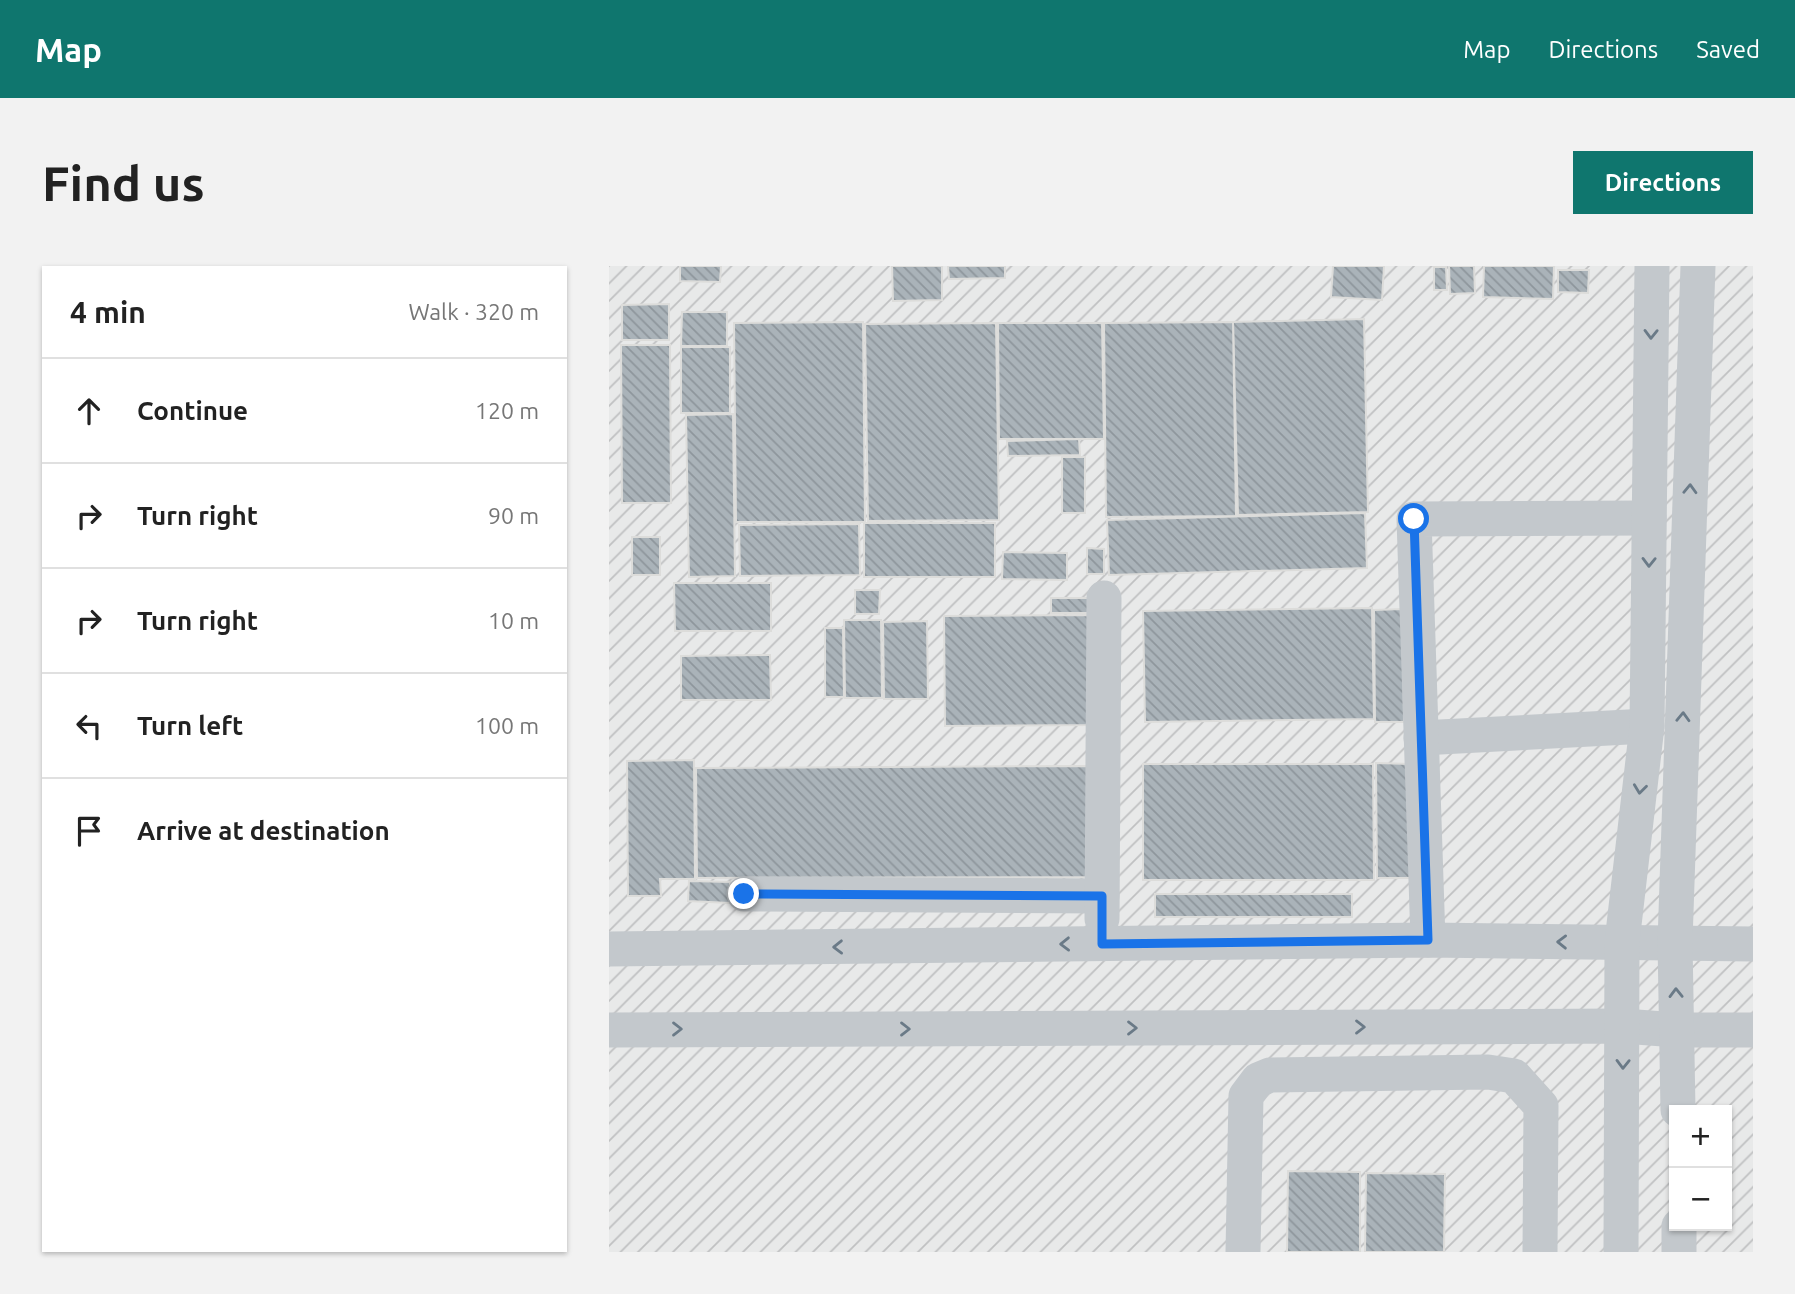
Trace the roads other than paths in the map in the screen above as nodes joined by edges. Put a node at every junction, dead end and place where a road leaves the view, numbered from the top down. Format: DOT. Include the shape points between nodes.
graph roads {
  1 [pos="1652,266"];
  2 [pos="1698,266"];
  3 [pos="1649,518"];
  4 [pos="1104,598"];
  5 [pos="1647,726"];
  6 [pos="1421,738"];
  7 [pos="744,894"];
  8 [pos="1102,896"];
  9 [pos="1428,940"];
  10 [pos="1622,942"];
  11 [pos="1675,942"];
  12 [pos="1102,944"];
  13 [pos="1753,944"];
  14 [pos="609,949"];
  15 [pos="1623,1026"];
  16 [pos="609,1030"];
  17 [pos="1677,1030"];
  18 [pos="1753,1030"];
  19 [pos="1678,1105"];
  20 [pos="1679,1231"];
  21 [pos="1243,1252"];
  22 [pos="1540,1252"];
  23 [pos="1621,1252"];
  24 [pos="1679,1252"];
  1 -- 3 [label="street, one-way"];
  11 -- 2 [label="street, one-way"];
  3 -- 5 [label="street, one-way"];
  3 -- 6 [label="street" via="1414,519"];
  4 -- 8 [label="street"];
  5 -- 6 [label="street"];
  5 -- 10 [label="street, one-way"];
  6 -- 9 [label="street"];
  7 -- 8 [label="street"];
  8 -- 12 [label="street"];
  10 -- 9 [label="street, one-way"];
  9 -- 12 [label="street"];
  10 -- 11 [label="street"];
  10 -- 15 [label="street"];
  11 -- 13 [label="street"];
  17 -- 11 [label="street, one-way"];
  12 -- 14 [label="street, one-way"];
  16 -- 15 [label="street, one-way"];
  15 -- 17 [label="street"];
  15 -- 23 [label="street, one-way"];
  17 -- 18 [label="street"];
  17 -- 19 [label="street"];
  20 -- 24 [label="street"];
  21 -- 22 [label="street" via="1247,1096 1258,1080 1270,1075 1488,1072 1514,1076 1541,1106"];
}
